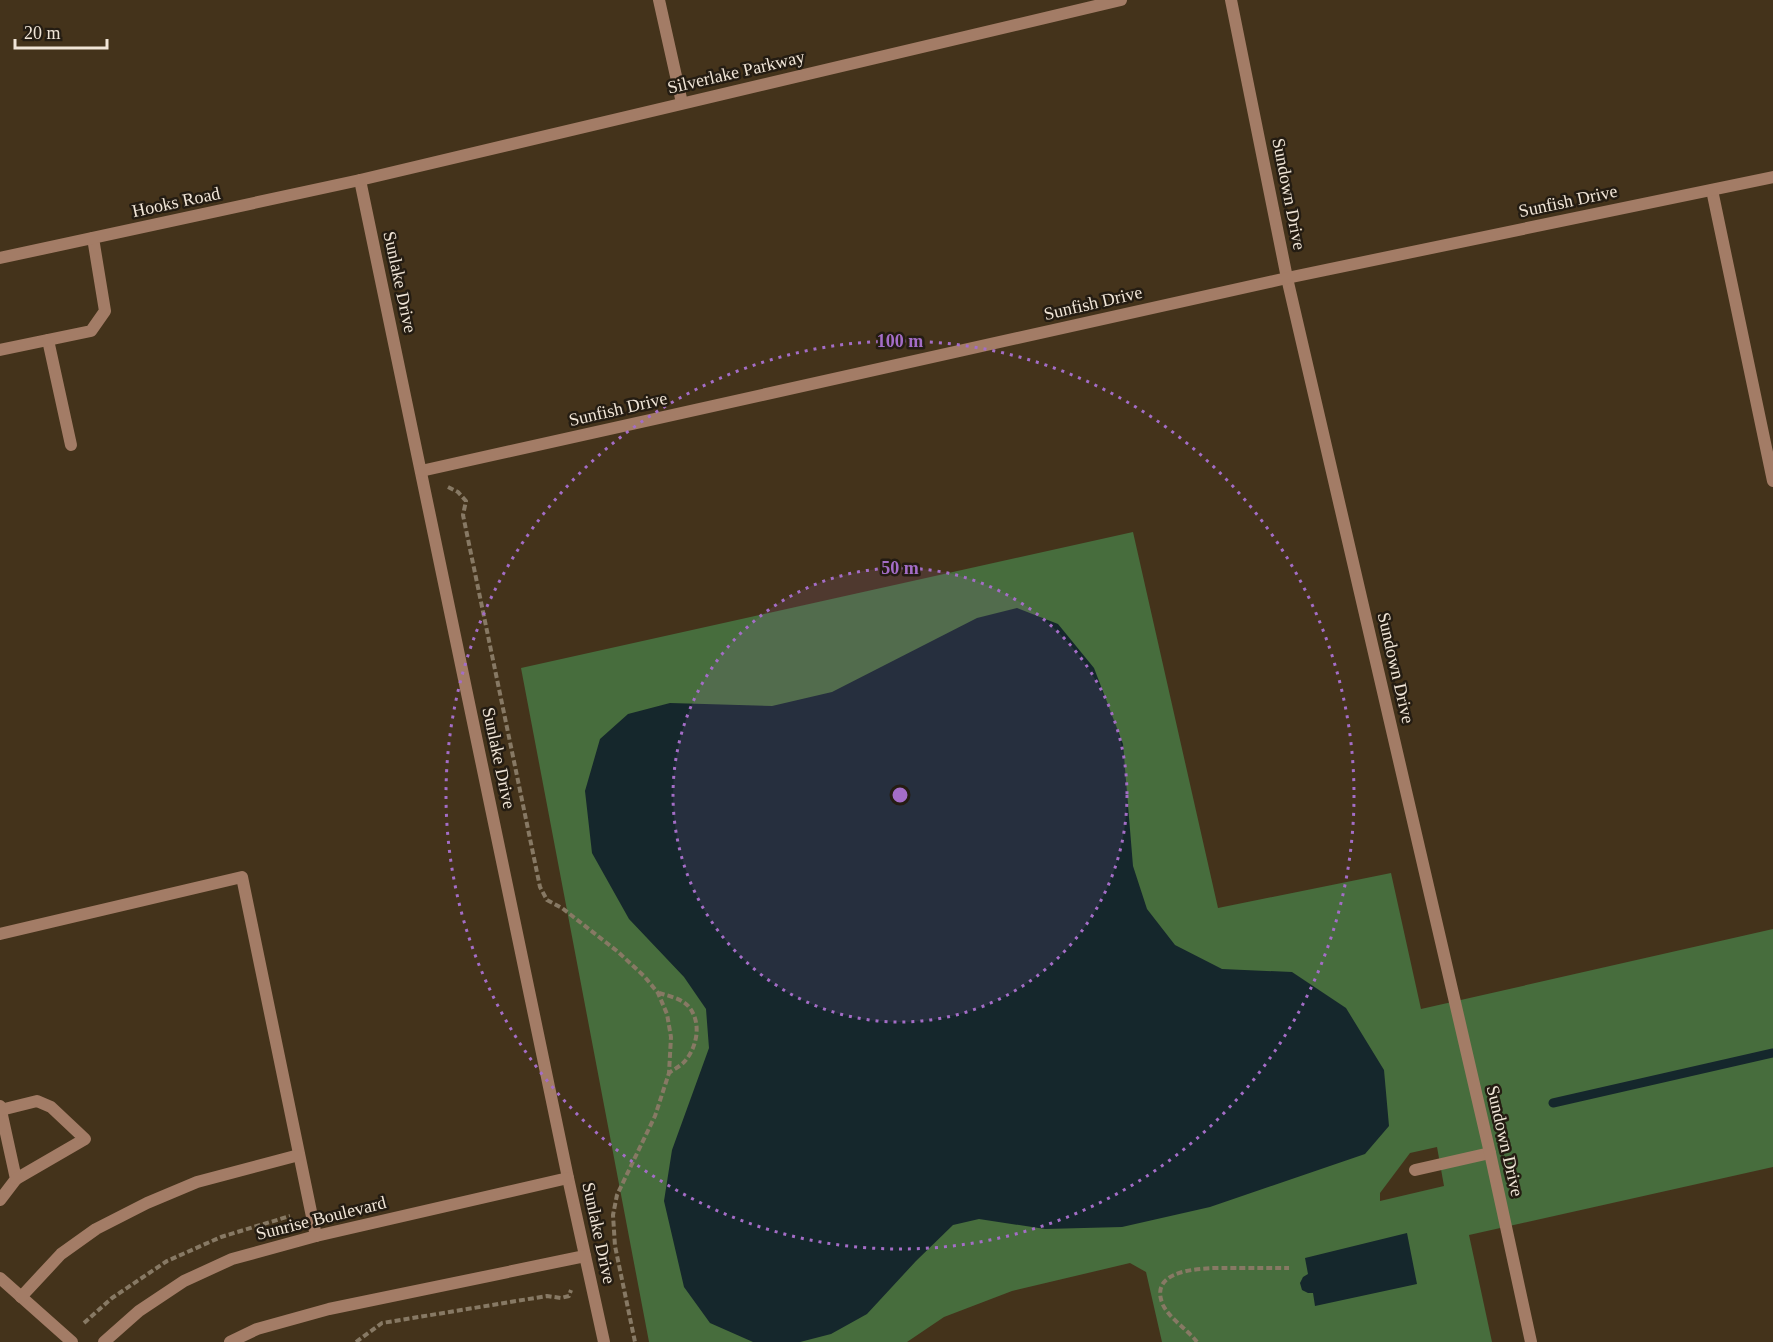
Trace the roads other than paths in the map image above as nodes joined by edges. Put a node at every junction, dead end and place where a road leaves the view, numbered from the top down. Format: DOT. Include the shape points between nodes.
graph roads {
  1 [pos="659,0"];
  2 [pos="1121,0"];
  3 [pos="1231,0"];
  4 [pos="682,103"];
  5 [pos="1773,177"];
  6 [pos="360,180"];
  7 [pos="1712,190"];
  8 [pos="93,238"];
  9 [pos="0,258"];
  10 [pos="1287,278"];
  11 [pos="48,340"];
  12 [pos="0,350"];
  13 [pos="71,445"];
  14 [pos="421,471"];
  15 [pos="1773,481"];
  16 [pos="0,934"];
  17 [pos="0,1108"];
  18 [pos="1490,1153"];
  19 [pos="299,1155"];
  20 [pos="1415,1170"];
  21 [pos="568,1178"];
  22 [pos="16,1179"];
  23 [pos="0,1200"];
  24 [pos="316,1236"];
  25 [pos="585,1256"];
  26 [pos="0,1278"];
  27 [pos="21,1297"];
  28 [pos="72,1342"];
  29 [pos="104,1342"];
  30 [pos="230,1342"];
  31 [pos="604,1342"];
  32 [pos="1531,1342"];
  1 -- 4 [label="street"];
  2 -- 4 [label="street, Silverlake Parkway"];
  3 -- 10 [label="street, Sundown Drive"];
  4 -- 6 [label="street, Silverlake Parkway"];
  5 -- 7 [label="street, Sunfish Drive"];
  6 -- 8 [label="street, Hooks Road"];
  6 -- 14 [label="street, Sunlake Drive"];
  7 -- 10 [label="street, Sunfish Drive"];
  7 -- 15 [label="street"];
  8 -- 9 [label="street, Hooks Road"];
  8 -- 11 [label="street" via="105,311 91,331"];
  10 -- 14 [label="street, Sunfish Drive"];
  10 -- 18 [label="street, Sundown Drive"];
  11 -- 12 [label="street"];
  11 -- 13 [label="street"];
  14 -- 21 [label="street, Sunlake Drive"];
  16 -- 19 [label="street" via="242,877"];
  17 -- 22 [label="street"];
  17 -- 22 [label="street" via="37,1101 51,1107 85,1139"];
  18 -- 20 [label="street"];
  18 -- 32 [label="street, Sundown Drive"];
  19 -- 24 [label="street"];
  19 -- 27 [label="street" via="197,1182 96,1229 61,1254"];
  21 -- 24 [label="street, Sunrise Boulevard"];
  21 -- 25 [label="street, Sunlake Drive"];
  22 -- 23 [label="street"];
  24 -- 29 [label="street, Sunrise Boulevard" via="232,1259 184,1281 139,1311"];
  25 -- 30 [label="street" via="329,1309 257,1329"];
  25 -- 31 [label="street, Sunlake Drive"];
  26 -- 27 [label="street"];
  27 -- 28 [label="street"];
}
